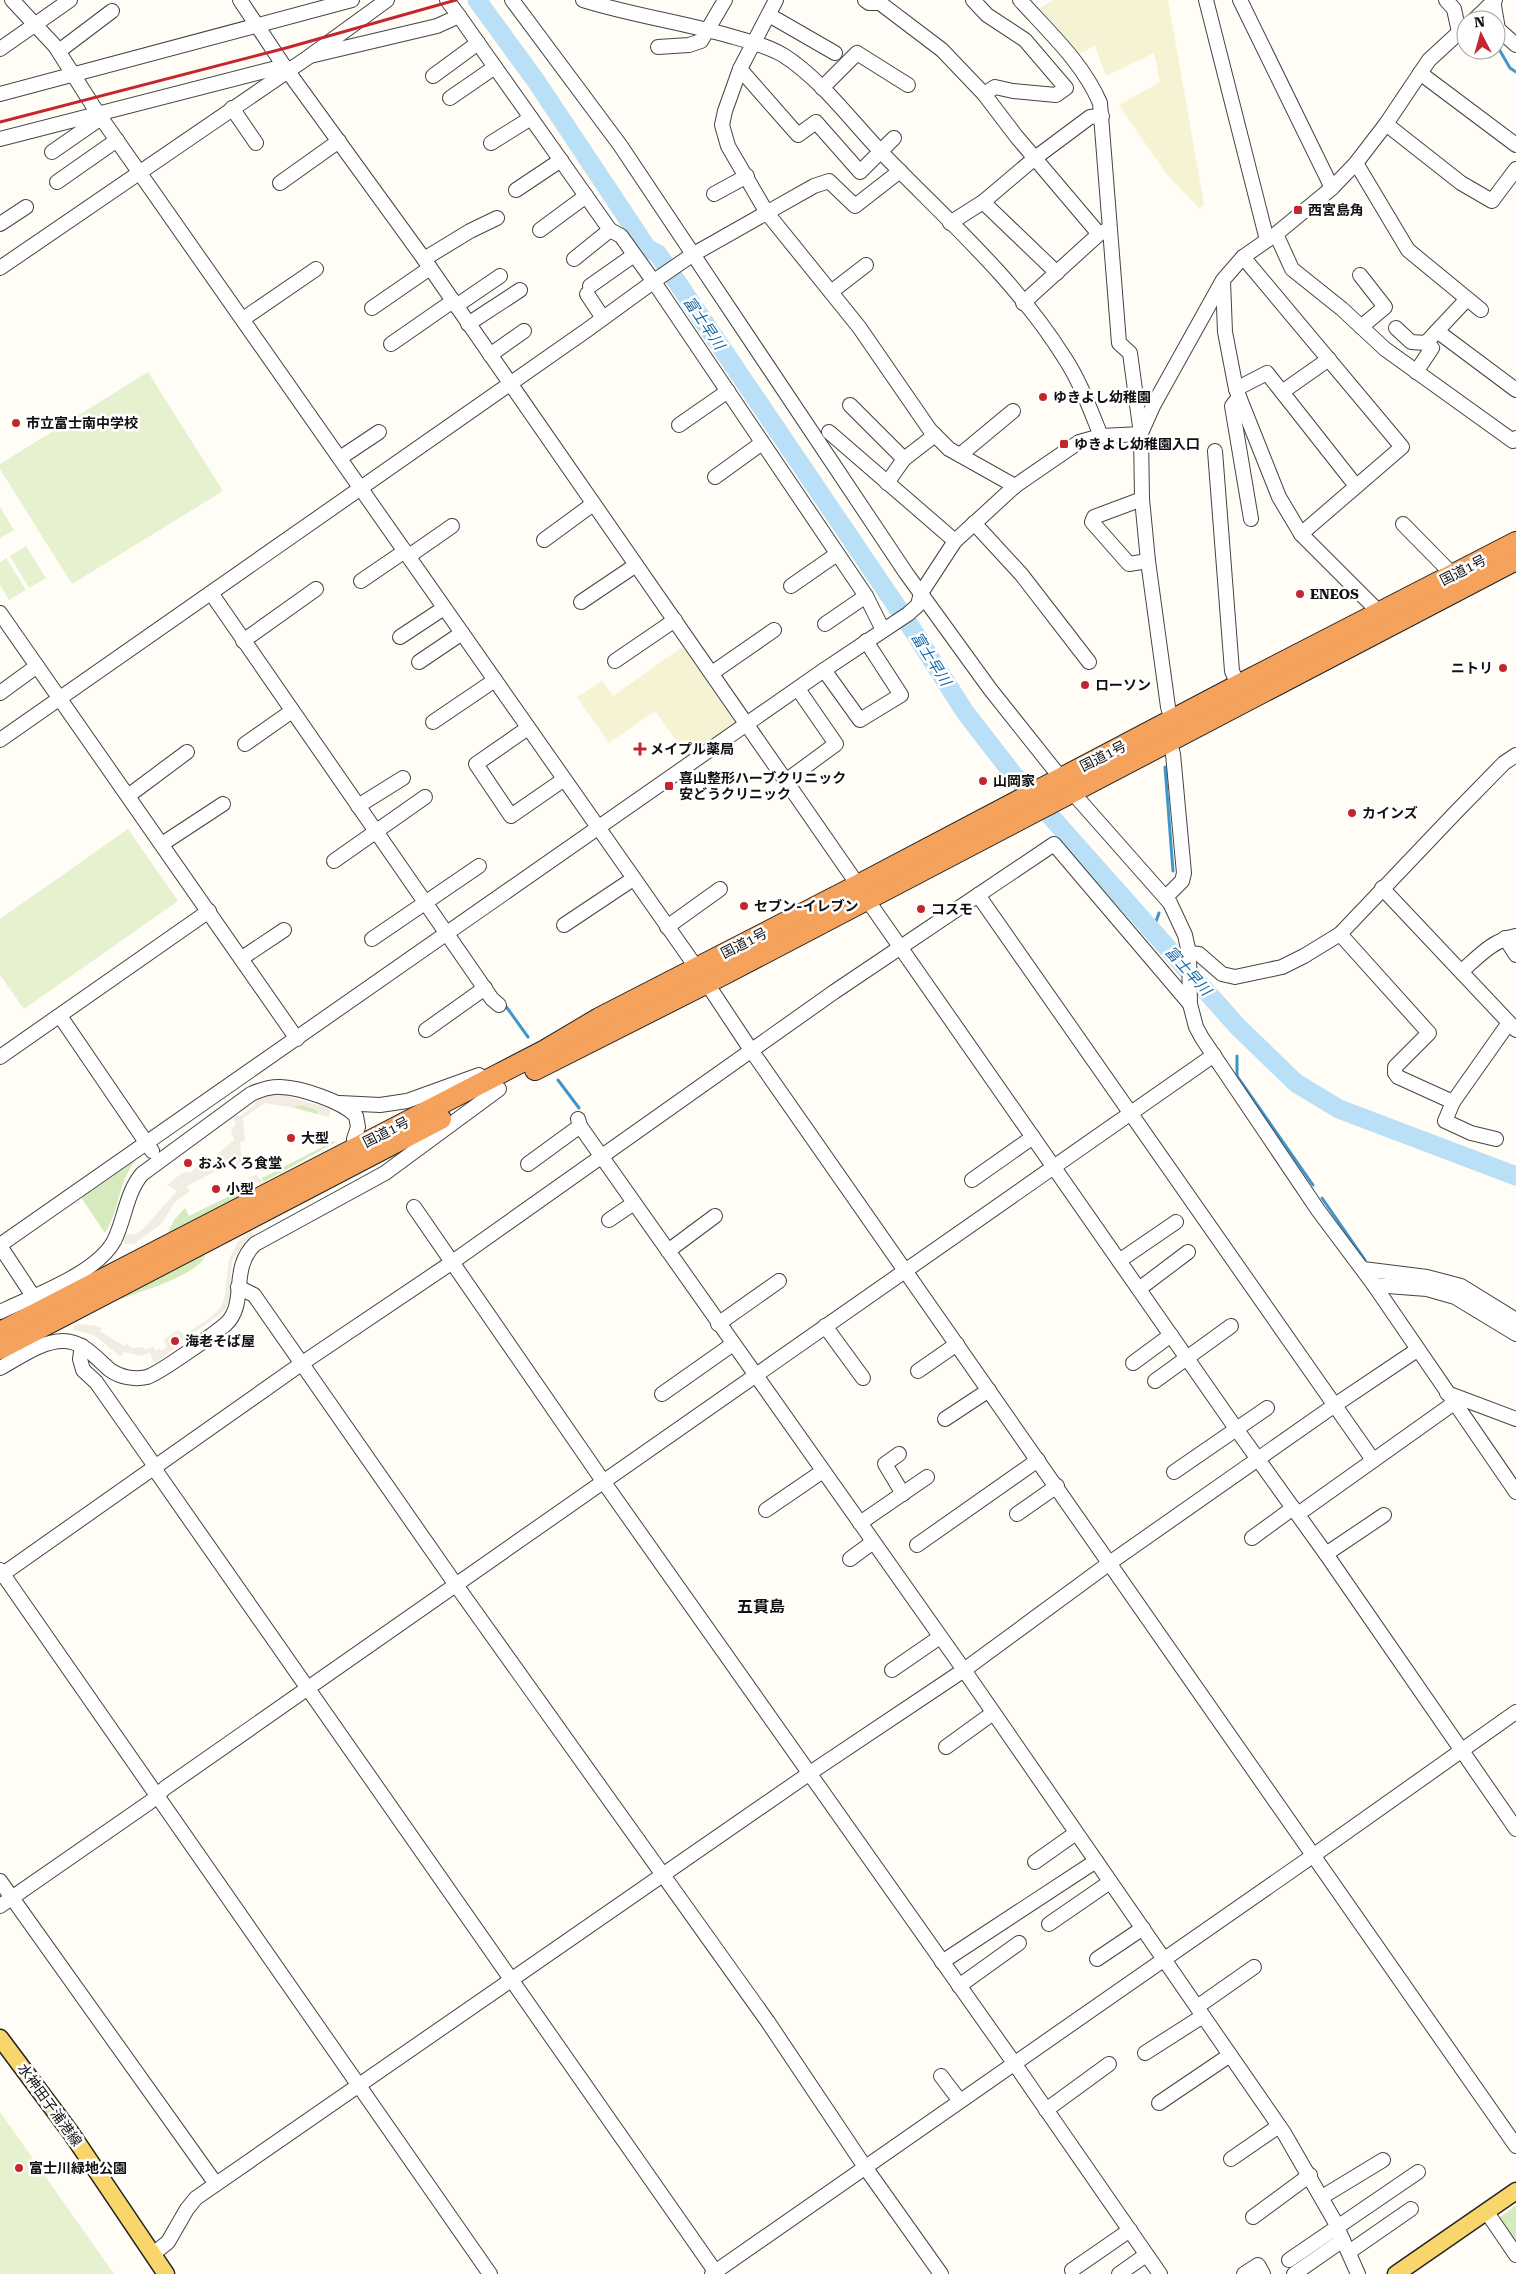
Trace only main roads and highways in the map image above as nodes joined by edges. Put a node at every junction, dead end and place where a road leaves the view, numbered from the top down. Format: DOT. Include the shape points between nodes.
graph roads {
  1 [pos="1516,542"];
  2 [pos="1516,560"];
  3 [pos="1058,789"];
  4 [pos="702,975"];
  5 [pos="0,1332"];
  6 [pos="0,1349"];
  7 [pos="0,2038"];
  8 [pos="1516,2191"];
  9 [pos="1401,2273"];
  10 [pos="166,2274"];
  1 -- 3 [label="highway, 国道1号" via="1172,720"];
  2 -- 3 [label="highway, 国道1号" via="1169,741"];
  3 -- 4 [label="highway, 国道1号"];
  4 -- 5 [label="highway, 国道1号" via="599,1018 545,1050"];
  4 -- 6 [label="highway, 国道1号" via="499,1089"];
  7 -- 10 [label="main road, 水神田子浦港線" via="71,2133"];
  8 -- 9 [label="main road"];
}
